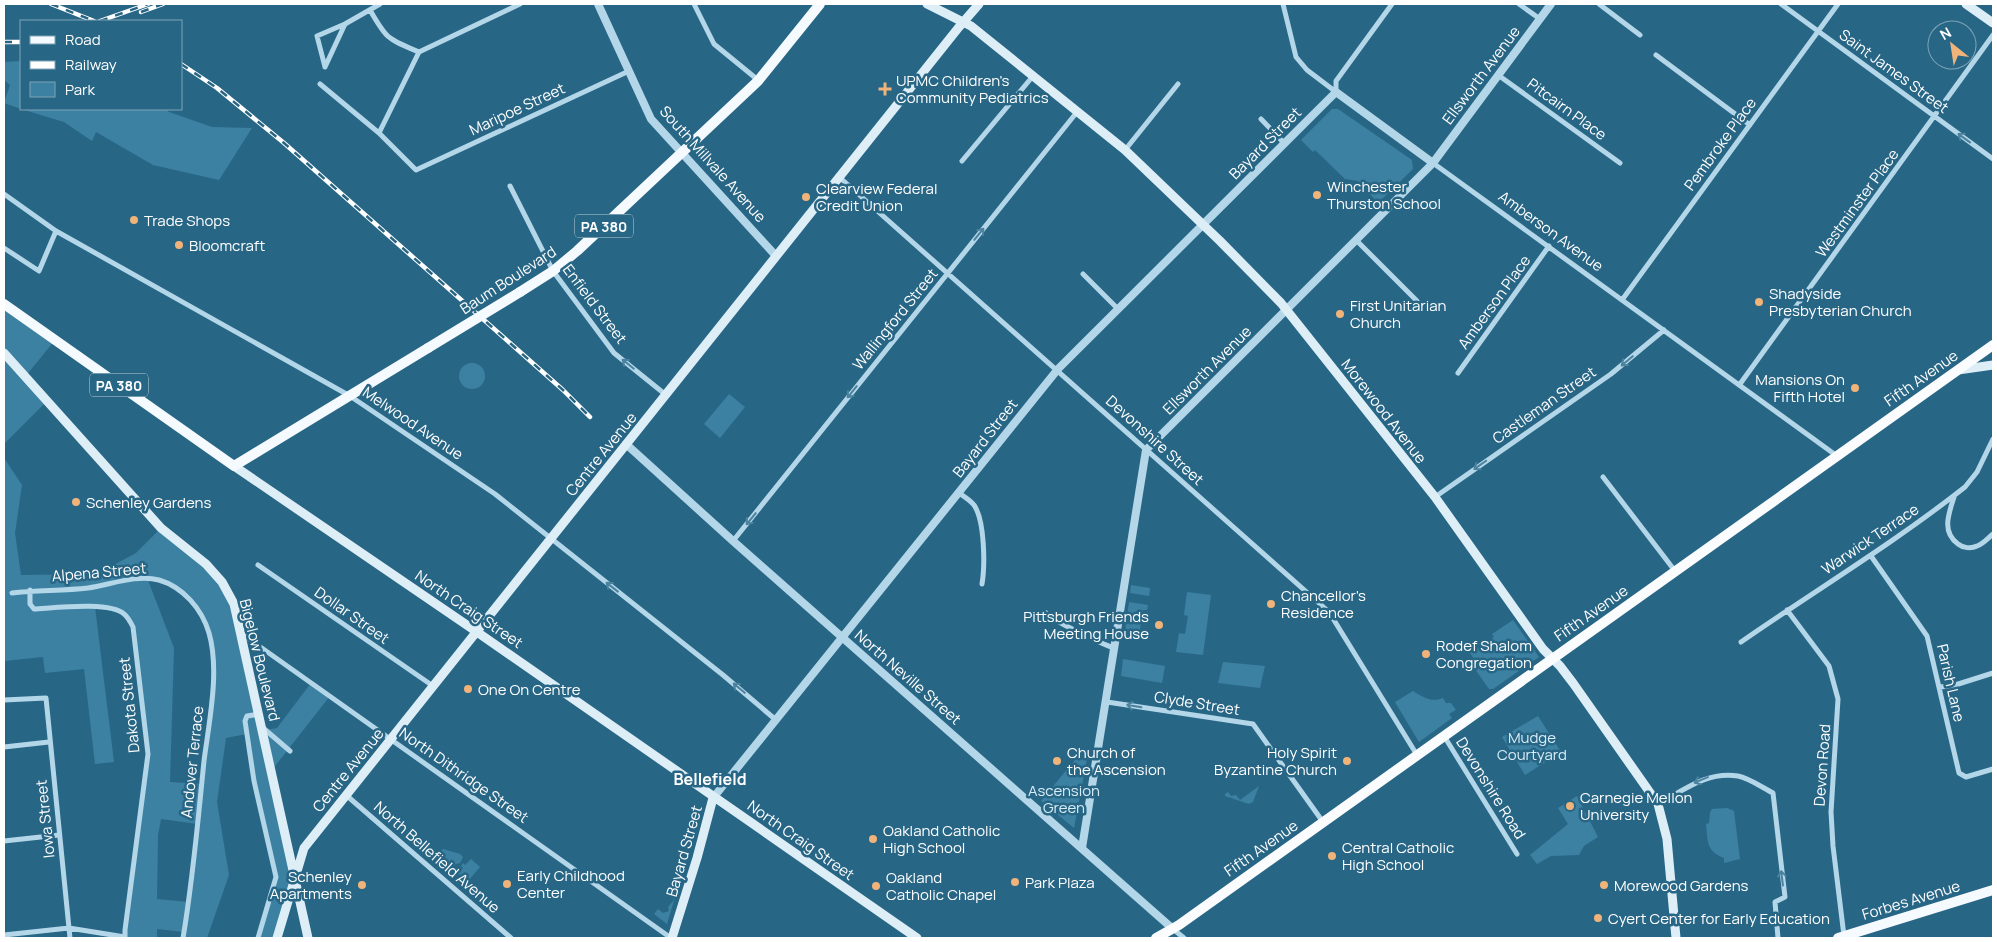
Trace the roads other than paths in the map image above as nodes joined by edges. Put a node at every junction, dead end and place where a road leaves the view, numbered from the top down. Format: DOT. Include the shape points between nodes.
graph roads {
  1 [pos="380,4"];
  2 [pos="520,4"];
  3 [pos="598,4"];
  4 [pos="694,4"];
  5 [pos="820,4"];
  6 [pos="927,4"];
  7 [pos="979,4"];
  8 [pos="1283,4"];
  9 [pos="1392,4"];
  10 [pos="1519,4"];
  11 [pos="1551,4"];
  12 [pos="1599,4"];
  13 [pos="1781,4"];
  14 [pos="1838,4"];
  15 [pos="1966,4"];
  16 [pos="370,10"];
  17 [pos="1540,19"];
  18 [pos="964,21"];
  19 [pos="1993,23"];
  20 [pos="345,24"];
  21 [pos="1818,31"];
  22 [pos="1640,35"];
  23 [pos="1993,35"];
  24 [pos="419,52"];
  25 [pos="1656,56"];
  26 [pos="628,71"];
  27 [pos="1498,75"];
  28 [pos="1033,76"];
  29 [pos="758,80"];
  30 [pos="320,84"];
  31 [pos="1178,84"];
  32 [pos="1336,92"];
  33 [pos="1077,112"];
  34 [pos="1935,116"];
  35 [pos="1261,120"];
  36 [pos="1750,125"];
  37 [pos="379,133"];
  38 [pos="1284,143"];
  39 [pos="1125,150"];
  40 [pos="682,153"];
  41 [pos="1993,159"];
  42 [pos="962,162"];
  43 [pos="1434,163"];
  44 [pos="1620,163"];
  45 [pos="838,176"];
  46 [pos="510,186"];
  47 [pos="4,194"];
  48 [pos="1202,224"];
  49 [pos="56,231"];
  50 [pos="1356,240"];
  51 [pos="1549,246"];
  52 [pos="4,248"];
  53 [pos="776,256"];
  54 [pos="554,271"];
  55 [pos="949,272"];
  56 [pos="1083,274"];
  57 [pos="1622,300"];
  58 [pos="1417,301"];
  59 [pos="4,304"];
  60 [pos="1117,308"];
  61 [pos="1287,310"];
  62 [pos="1664,330"];
  63 [pos="1993,345"];
  64 [pos="4,353"];
  65 [pos="1993,365"];
  66 [pos="1058,369"];
  67 [pos="1958,370"];
  68 [pos="1458,373"];
  69 [pos="1740,384"];
  70 [pos="666,395"];
  71 [pos="350,396"];
  72 [pos="1993,439"];
  73 [pos="626,444"];
  74 [pos="1146,450"];
  75 [pos="1837,456"];
  76 [pos="234,466"];
  77 [pos="1603,477"];
  78 [pos="959,493"];
  79 [pos="1954,496"];
  80 [pos="1435,497"];
  81 [pos="1993,534"];
  82 [pos="551,538"];
  83 [pos="733,541"];
  84 [pos="1871,556"];
  85 [pos="258,565"];
  86 [pos="1675,571"];
  87 [pos="982,584"];
  88 [pos="30,590"];
  89 [pos="12,593"];
  90 [pos="185,594"];
  91 [pos="1786,610"];
  92 [pos="1046,613"];
  93 [pos="477,632"];
  94 [pos="242,634"];
  95 [pos="842,637"];
  96 [pos="1741,642"];
  97 [pos="1114,648"];
  98 [pos="1552,658"];
  99 [pos="1993,673"];
  100 [pos="433,686"];
  101 [pos="1939,687"];
  102 [pos="4,700"];
  103 [pos="1107,702"];
  104 [pos="260,714"];
  105 [pos="776,720"];
  106 [pos="262,727"];
  107 [pos="1444,736"];
  108 [pos="391,739"];
  109 [pos="49,742"];
  110 [pos="4,747"];
  111 [pos="290,751"];
  112 [pos="1418,755"];
  113 [pos="1993,769"];
  114 [pos="346,794"];
  115 [pos="713,798"];
  116 [pos="1658,804"];
  117 [pos="1323,822"];
  118 [pos="59,835"];
  119 [pos="4,841"];
  120 [pos="1082,848"];
  121 [pos="1517,854"];
  122 [pos="295,878"];
  123 [pos="1993,890"];
  124 [pos="69,928"];
  125 [pos="1173,929"];
  126 [pos="4,935"];
  127 [pos="1841,937"];
  128 [pos="70,938"];
  129 [pos="125,938"];
  130 [pos="184,938"];
  131 [pos="258,938"];
  132 [pos="277,938"];
  133 [pos="308,938"];
  134 [pos="511,938"];
  135 [pos="671,938"];
  136 [pos="917,938"];
  137 [pos="1156,938"];
  138 [pos="1184,938"];
  139 [pos="1676,938"];
  140 [pos="1778,938"];
  1 -- 16 [label="street"];
  2 -- 24 [label="street"];
  3 -- 26 [label="street, South Millvale Avenue"];
  4 -- 29 [label="street" via="714,44"];
  5 -- 29 [label="main road, Baum Boulevard / PA 380"];
  6 -- 18 [label="main road, Morewood Avenue"];
  7 -- 18 [label="main road, Centre Avenue"];
  8 -- 32 [label="street, Amberson Avenue" via="1300,64"];
  9 -- 32 [label="street, Bayard Street" via="1336,81"];
  10 -- 17 [label="street"];
  11 -- 17 [label="street, Ellsworth Avenue"];
  12 -- 22 [label="street"];
  13 -- 21 [label="street, Saint James Street"];
  14 -- 21 [label="street, Pembroke Place"];
  15 -- 19 [label="main road"];
  16 -- 20 [label="street"];
  16 -- 24 [label="street" via="384,34 394,42"];
  17 -- 27 [label="street, Ellsworth Avenue"];
  18 -- 28 [label="main road, Morewood Avenue"];
  18 -- 45 [label="main road, Centre Avenue"];
  20 -- 20 [label="street" via="337,41 325,67 317,36"];
  21 -- 34 [label="street, Saint James Street"];
  21 -- 36 [label="street, Pembroke Place"];
  23 -- 34 [label="street, Westminster Place"];
  24 -- 37 [label="street"];
  25 -- 36 [label="street"];
  26 -- 37 [label="street, Maripoe Street" via="416,170"];
  26 -- 40 [label="street, South Millvale Avenue" via="651,119"];
  27 -- 43 [label="street, Ellsworth Avenue"];
  27 -- 44 [label="street, Pitcairn Place"];
  28 -- 33 [label="main road, Morewood Avenue"];
  28 -- 42 [label="street"];
  29 -- 40 [label="main road, Baum Boulevard / PA 380"];
  30 -- 37 [label="street"];
  31 -- 39 [label="street"];
  32 -- 38 [label="street, Bayard Street"];
  32 -- 43 [label="street, Amberson Avenue"];
  33 -- 39 [label="main road, Morewood Avenue"];
  55 -- 33 [label="street, Wallingford Street, one-way"];
  41 -- 34 [label="street, Saint James Street, one-way"];
  34 -- 69 [label="street, Westminster Place"];
  35 -- 38 [label="street"];
  36 -- 57 [label="street, Pembroke Place"];
  38 -- 48 [label="street, Bayard Street"];
  39 -- 48 [label="main road, Morewood Avenue"];
  40 -- 53 [label="street, South Millvale Avenue"];
  40 -- 54 [label="main road, Baum Boulevard / PA 380"];
  43 -- 50 [label="street, Ellsworth Avenue"];
  43 -- 51 [label="street, Amberson Avenue"];
  45 -- 53 [label="main road, Centre Avenue"];
  45 -- 55 [label="street, Devonshire Street"];
  46 -- 54 [label="street, Enfield Street"];
  47 -- 49 [label="street, Melwood Avenue"];
  48 -- 60 [label="street, Bayard Street"];
  48 -- 61 [label="main road, Morewood Avenue"];
  49 -- 52 [label="street" via="39,271"];
  49 -- 71 [label="street, Melwood Avenue"];
  50 -- 58 [label="street"];
  50 -- 61 [label="street, Ellsworth Avenue"];
  51 -- 57 [label="street, Amberson Avenue"];
  51 -- 68 [label="street, Amberson Place"];
  53 -- 70 [label="main road, Centre Avenue"];
  70 -- 54 [label="street, Enfield Street, one-way" via="614,352"];
  54 -- 71 [label="main road, Baum Boulevard / PA 380, bridge"];
  55 -- 66 [label="street, Devonshire Street"];
  55 -- 83 [label="street, Wallingford Street, one-way"];
  56 -- 60 [label="street"];
  57 -- 62 [label="street, Amberson Avenue"];
  59 -- 76 [label="main road, North Craig Street / PA 380"];
  60 -- 66 [label="street, Bayard Street"];
  61 -- 74 [label="street, Ellsworth Avenue"];
  61 -- 80 [label="main road, Morewood Avenue"];
  62 -- 69 [label="street, Amberson Avenue"];
  62 -- 80 [label="street, Castleman Street, one-way" via="1611,374"];
  63 -- 67 [label="highway, Fifth Avenue"];
  64 -- 94 [label="main road, Bigelow Boulevard" via="161,528 206,564 222,582 234,604"];
  65 -- 67 [label="main road"];
  66 -- 74 [label="street, Devonshire Street"];
  66 -- 78 [label="street, Bayard Street"];
  67 -- 75 [label="highway, Fifth Avenue"];
  69 -- 75 [label="street, Amberson Avenue"];
  70 -- 73 [label="main road, Centre Avenue"];
  71 -- 76 [label="main road, Baum Boulevard / PA 380"];
  71 -- 82 [label="street, Melwood Avenue" via="495,494"];
  72 -- 79 [label="street, Warwick Terrace" via="1977,472"];
  73 -- 82 [label="main road, Centre Avenue"];
  73 -- 83 [label="street, North Neville Street"];
  74 -- 97 [label="street"];
  74 -- 112 [label="street, Devonshire Street" via="1329,612"];
  75 -- 86 [label="highway, Fifth Avenue"];
  76 -- 93 [label="main road, North Craig Street"];
  77 -- 86 [label="street"];
  78 -- 87 [label="street" via="976,507 980,519 984,564"];
  78 -- 95 [label="street, Bayard Street"];
  79 -- 81 [label="street" via="1947,524 1952,540 1962,547 1973,547"];
  79 -- 84 [label="street, Warwick Terrace"];
  80 -- 98 [label="main road, Morewood Avenue"];
  82 -- 93 [label="main road, Centre Avenue"];
  105 -- 82 [label="street, Melwood Avenue, one-way"];
  83 -- 95 [label="street, North Neville Street"];
  84 -- 91 [label="street, Warwick Terrace"];
  84 -- 101 [label="street, Parish Lane" via="1927,636"];
  85 -- 100 [label="street, Dollar Street"];
  86 -- 98 [label="highway, Fifth Avenue"];
  88 -- 89 [label="street, Alpena Street"];
  88 -- 90 [label="street, Alpena Street" via="87,588 140,579 158,580"];
  88 -- 129 [label="street, Dakota Street" via="30,604 34,609 114,608 124,614 133,628 148,754"];
  90 -- 130 [label="street, Andover Terrace" via="209,632 213,660 193,881"];
  91 -- 96 [label="street, Warwick Terrace"];
  91 -- 127 [label="street, Devon Road" via="1829,666 1838,699 1831,812"];
  92 -- 97 [label="street" via="1089,639"];
  93 -- 100 [label="main road, Centre Avenue"];
  93 -- 115 [label="main road, North Craig Street"];
  94 -- 104 [label="main road, Bigelow Boulevard"];
  94 -- 108 [label="street, North Dithridge Street"];
  95 -- 105 [label="street, Bayard Street"];
  95 -- 120 [label="street, North Neville Street"];
  97 -- 103 [label="street"];
  98 -- 107 [label="highway, Fifth Avenue"];
  98 -- 116 [label="main road, Morewood Avenue"];
  99 -- 101 [label="street"];
  100 -- 108 [label="main road, Centre Avenue"];
  101 -- 113 [label="street, Parish Lane" via="1959,773 1966,777"];
  102 -- 109 [label="street, Iowa Street" via="46,698"];
  117 -- 103 [label="street, Clyde Street, one-way" via="1253,724"];
  103 -- 120 [label="street"];
  104 -- 106 [label="main road, Bigelow Boulevard"];
  104 -- 131 [label="street" via="247,716 245,720 254,781 276,877"];
  105 -- 115 [label="street, Bayard Street"];
  106 -- 111 [label="street"];
  106 -- 122 [label="main road, Bigelow Boulevard"];
  107 -- 112 [label="highway, Fifth Avenue"];
  107 -- 121 [label="street, Devonshire Road"];
  108 -- 114 [label="main road, Centre Avenue"];
  108 -- 135 [label="street, North Dithridge Street"];
  109 -- 110 [label="street"];
  109 -- 118 [label="street, Iowa Street"];
  112 -- 117 [label="highway, Fifth Avenue"];
  114 -- 122 [label="main road, Centre Avenue" via="304,848"];
  114 -- 134 [label="street, North Bellefield Avenue"];
  115 -- 135 [label="main road, Bayard Street" via="698,858"];
  115 -- 136 [label="main road, North Craig Street"];
  116 -- 139 [label="main road, Morewood Avenue" via="1667,839"];
  140 -- 116 [label="street, one-way" via="1775,902 1784,897 1773,793 1740,776 1712,776"];
  117 -- 125 [label="highway, Fifth Avenue"];
  118 -- 119 [label="street"];
  118 -- 124 [label="street, Iowa Street"];
  120 -- 125 [label="street, North Neville Street"];
  122 -- 132 [label="main road, Centre Avenue"];
  122 -- 133 [label="main road, Bigelow Boulevard"];
  123 -- 127 [label="main road, Forbes Avenue"];
  124 -- 126 [label="street"];
  124 -- 128 [label="street, Iowa Street"];
  124 -- 129 [label="street"];
  125 -- 137 [label="highway, Fifth Avenue"];
  125 -- 138 [label="street"];
}
